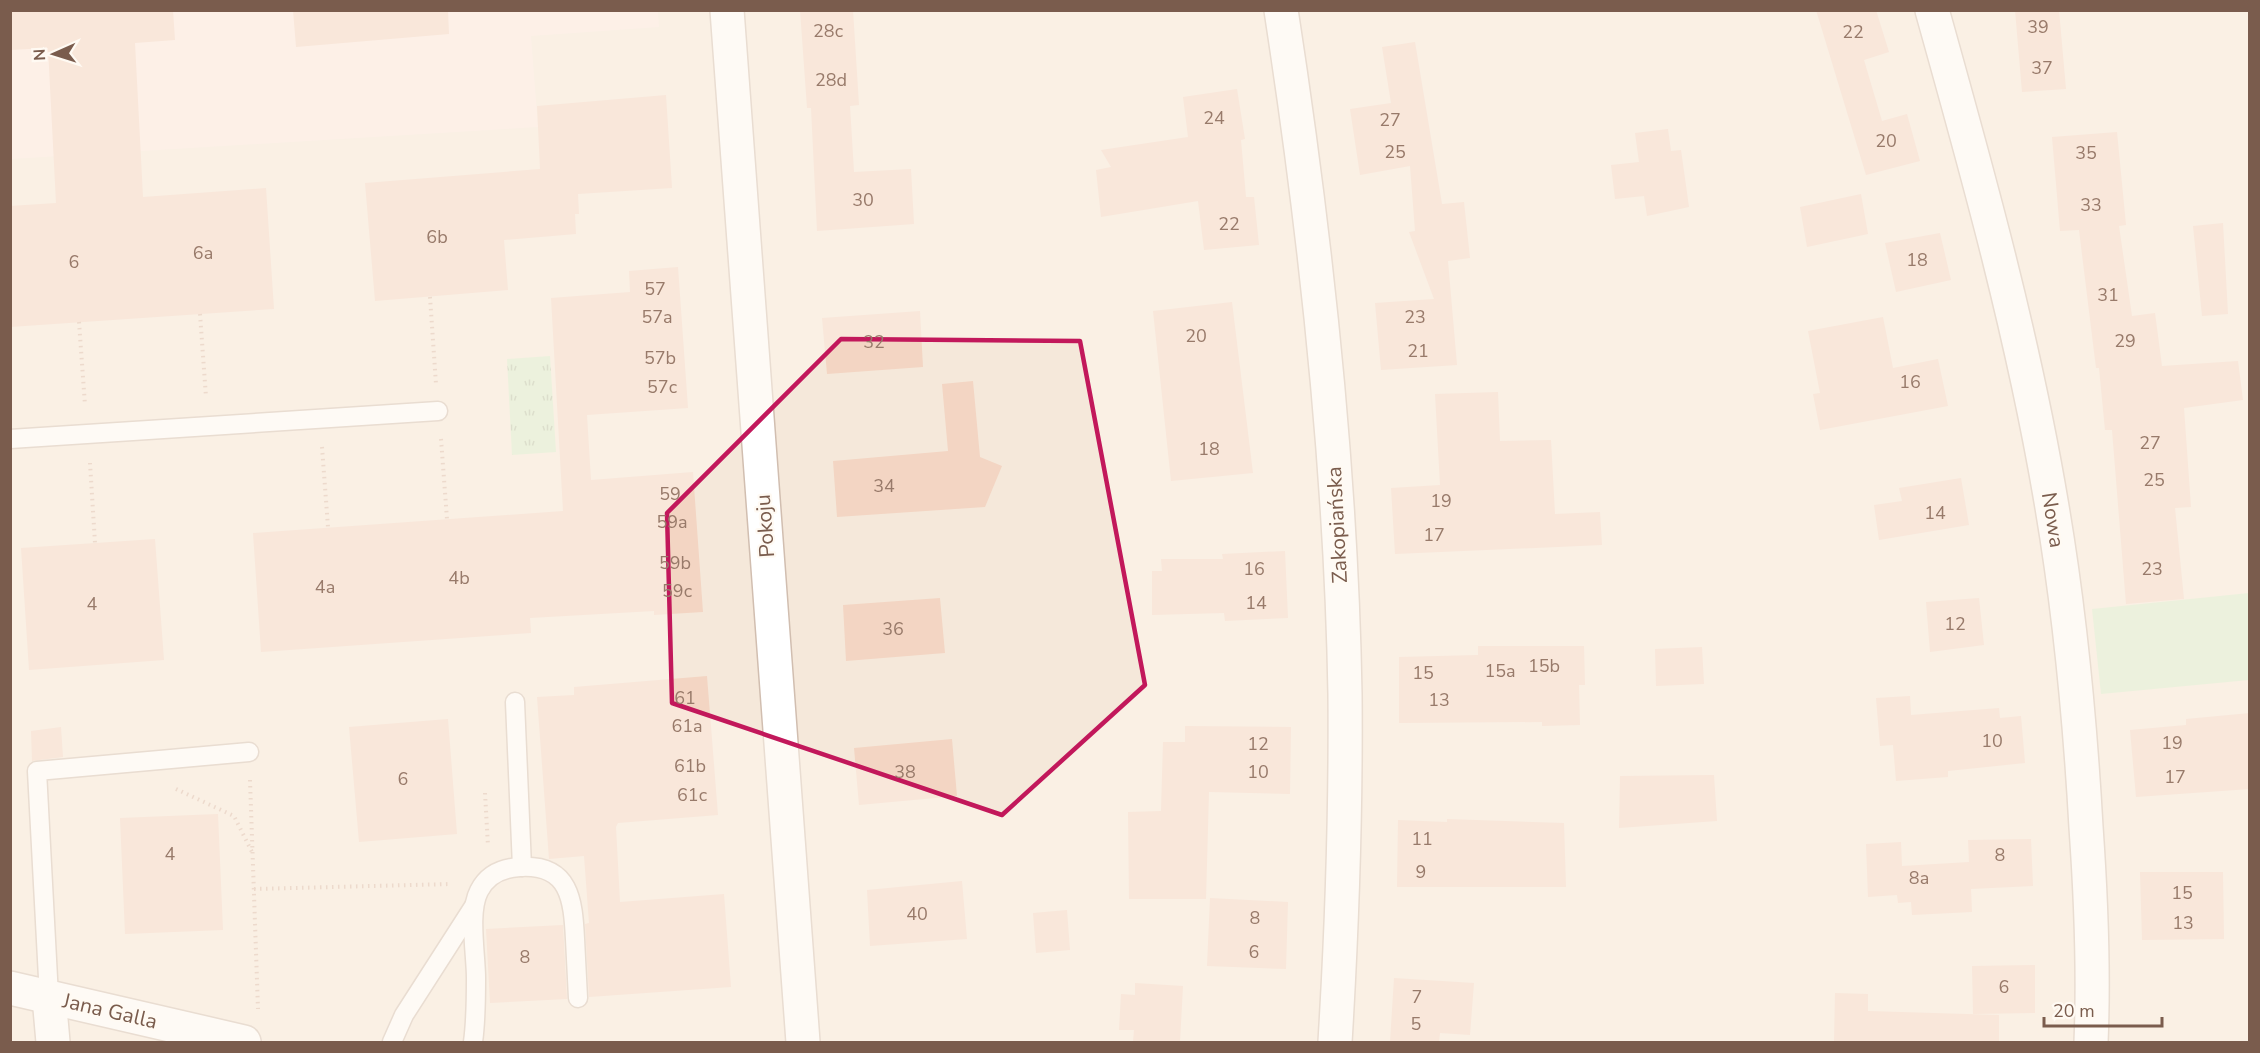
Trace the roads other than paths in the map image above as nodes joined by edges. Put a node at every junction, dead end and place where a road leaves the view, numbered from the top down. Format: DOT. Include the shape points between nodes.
graph roads {
  1 [pos="727,10"];
  2 [pos="1281,10"];
  3 [pos="1932,10"];
  4 [pos="438,411"];
  5 [pos="10,439"];
  6 [pos="515,702"];
  7 [pos="249,752"];
  8 [pos="522,867"];
  9 [pos="474,906"];
  10 [pos="10,988"];
  11 [pos="50,997"];
  12 [pos="578,999"];
  13 [pos="251,1031"];
  14 [pos="53,1042"];
  15 [pos="392,1042"];
  16 [pos="473,1042"];
  17 [pos="803,1042"];
  18 [pos="1335,1042"];
  19 [pos="2091,1042"];
  1 -- 17 [label="street, Pokoju"];
  2 -- 18 [label="street, Zakopiańska" via="1315,249 1340,559 1345,694 1344,843"];
  3 -- 19 [label="street, Nowa" via="1998,256 2052,507 2072,652 2084,782 2090,887"];
  4 -- 5 [label="lane"];
  6 -- 8 [label="lane"];
  7 -- 11 [label="lane" via="37,771"];
  8 -- 9 [label="lane" via="503,869 489,877"];
  8 -- 12 [label="lane" via="553,874 566,886 573,902"];
  9 -- 15 [label="lane" via="404,1015"];
  9 -- 16 [label="lane"];
  10 -- 11 [label="street, Jana Galla"];
  11 -- 13 [label="street, Jana Galla"];
  11 -- 14 [label="street"];
}
